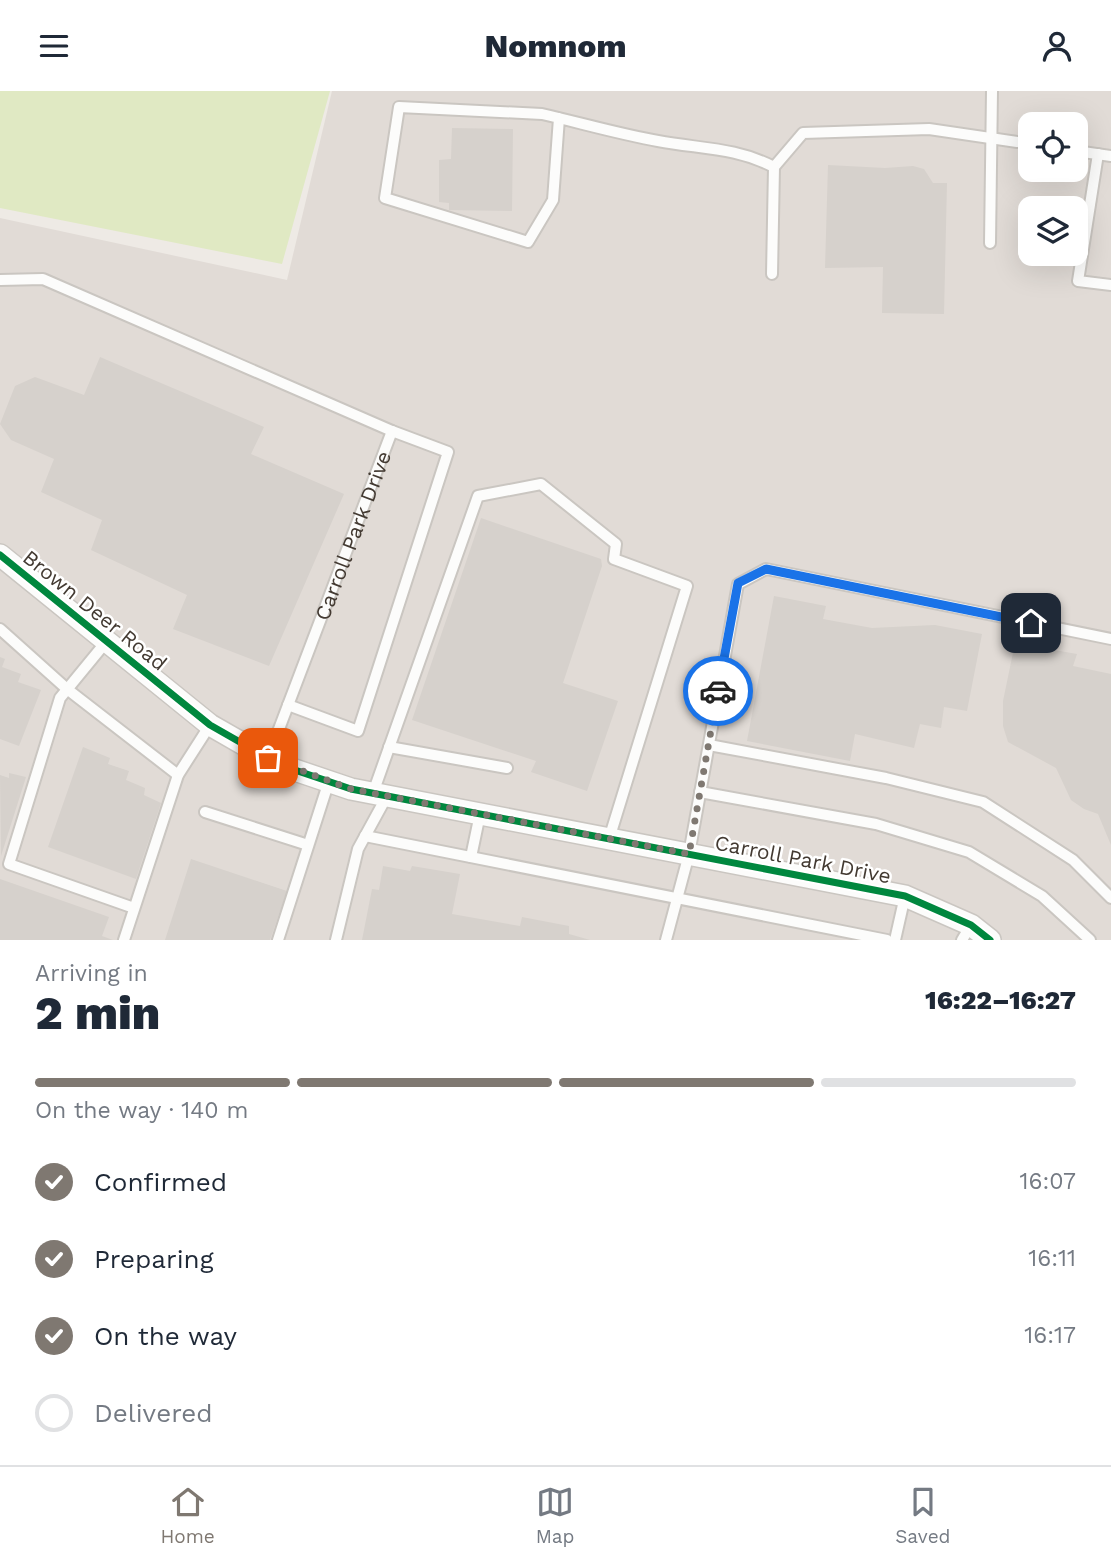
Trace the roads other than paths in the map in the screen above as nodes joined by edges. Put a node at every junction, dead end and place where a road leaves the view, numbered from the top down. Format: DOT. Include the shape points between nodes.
graph roads {
  1 [pos="992,93"];
  2 [pos="559,118"];
  3 [pos="992,138"];
  4 [pos="1018,142"];
  5 [pos="1088,153"];
  6 [pos="1098,154"];
  7 [pos="1111,156"];
  8 [pos="774,167"];
  9 [pos="989,243"];
  10 [pos="772,274"];
  11 [pos="0,280"];
  12 [pos="1111,285"];
  13 [pos="392,431"];
  14 [pos="0,555"];
  15 [pos="0,629"];
  16 [pos="1111,639"];
  17 [pos="106,642"];
  18 [pos="67,689"];
  19 [pos="168,692"];
  20 [pos="288,705"];
  21 [pos="210,725"];
  22 [pos="709,745"];
  23 [pos="389,747"];
  24 [pos="268,758"];
  25 [pos="507,768"];
  26 [pos="178,775"];
  27 [pos="329,781"];
  28 [pos="700,792"];
  29 [pos="380,795"];
  30 [pos="205,812"];
  31 [pos="480,814"];
  32 [pos="365,836"];
  33 [pos="609,839"];
  34 [pos="308,845"];
  35 [pos="689,854"];
  36 [pos="471,857"];
  37 [pos="678,897"];
  38 [pos="905,897"];
  39 [pos="1111,898"];
  40 [pos="134,908"];
  41 [pos="966,933"];
  42 [pos="124,940"];
  43 [pos="278,940"];
  44 [pos="336,940"];
  45 [pos="666,940"];
  46 [pos="887,940"];
  47 [pos="895,940"];
  48 [pos="990,940"];
  49 [pos="1090,940"];
  1 -- 3 [label="lane"];
  2 -- 2 [label="lane" via="399,107 385,198 528,242 553,200"];
  2 -- 8 [label="lane" via="659,141 749,154"];
  3 -- 4 [label="lane"];
  3 -- 8 [label="lane" via="929,129 803,132"];
  3 -- 9 [label="lane"];
  5 -- 6 [label="lane"];
  6 -- 7 [label="lane"];
  6 -- 12 [label="lane" via="1078,281"];
  8 -- 10 [label="lane"];
  11 -- 13 [label="lane" via="43,279"];
  13 -- 20 [label="lane, Carroll Park Drive"];
  13 -- 20 [label="lane" via="448,451 358,731"];
  14 -- 17 [label="street, Brown Deer Road"];
  15 -- 18 [label="lane"];
  16 -- 22 [label="lane" via="766,569 738,583"];
  17 -- 18 [label="lane"];
  17 -- 19 [label="street, Brown Deer Road"];
  18 -- 26 [label="lane"];
  18 -- 40 [label="lane" via="60,698 9,864"];
  19 -- 21 [label="street, Carroll Park Drive"];
  20 -- 24 [label="lane, Carroll Park Drive"];
  21 -- 24 [label="street, Carroll Park Drive"];
  21 -- 26 [label="lane"];
  22 -- 28 [label="lane"];
  22 -- 39 [label="lane" via="983,801 1073,860"];
  23 -- 25 [label="lane"];
  23 -- 29 [label="lane"];
  23 -- 33 [label="lane" via="478,496 541,484 616,544 614,558 687,586"];
  24 -- 27 [label="street, Carroll Park Drive"];
  26 -- 40 [label="lane"];
  27 -- 29 [label="street, Carroll Park Drive"];
  27 -- 34 [label="lane"];
  28 -- 35 [label="lane"];
  28 -- 49 [label="lane" via="876,824 969,852 1042,897"];
  29 -- 31 [label="street, Carroll Park Drive"];
  29 -- 32 [label="lane"];
  30 -- 34 [label="lane"];
  31 -- 33 [label="street, Carroll Park Drive"];
  31 -- 36 [label="lane"];
  32 -- 36 [label="lane"];
  32 -- 44 [label="lane"];
  33 -- 35 [label="street, Carroll Park Drive"];
  34 -- 43 [label="lane"];
  35 -- 37 [label="lane"];
  35 -- 38 [label="street, Carroll Park Drive"];
  36 -- 37 [label="lane"];
  37 -- 45 [label="lane"];
  37 -- 46 [label="lane"];
  38 -- 41 [label="street, Carroll Park Drive"];
  38 -- 47 [label="lane"];
  40 -- 42 [label="lane"];
  41 -- 48 [label="street, Carroll Park Drive"];
}
